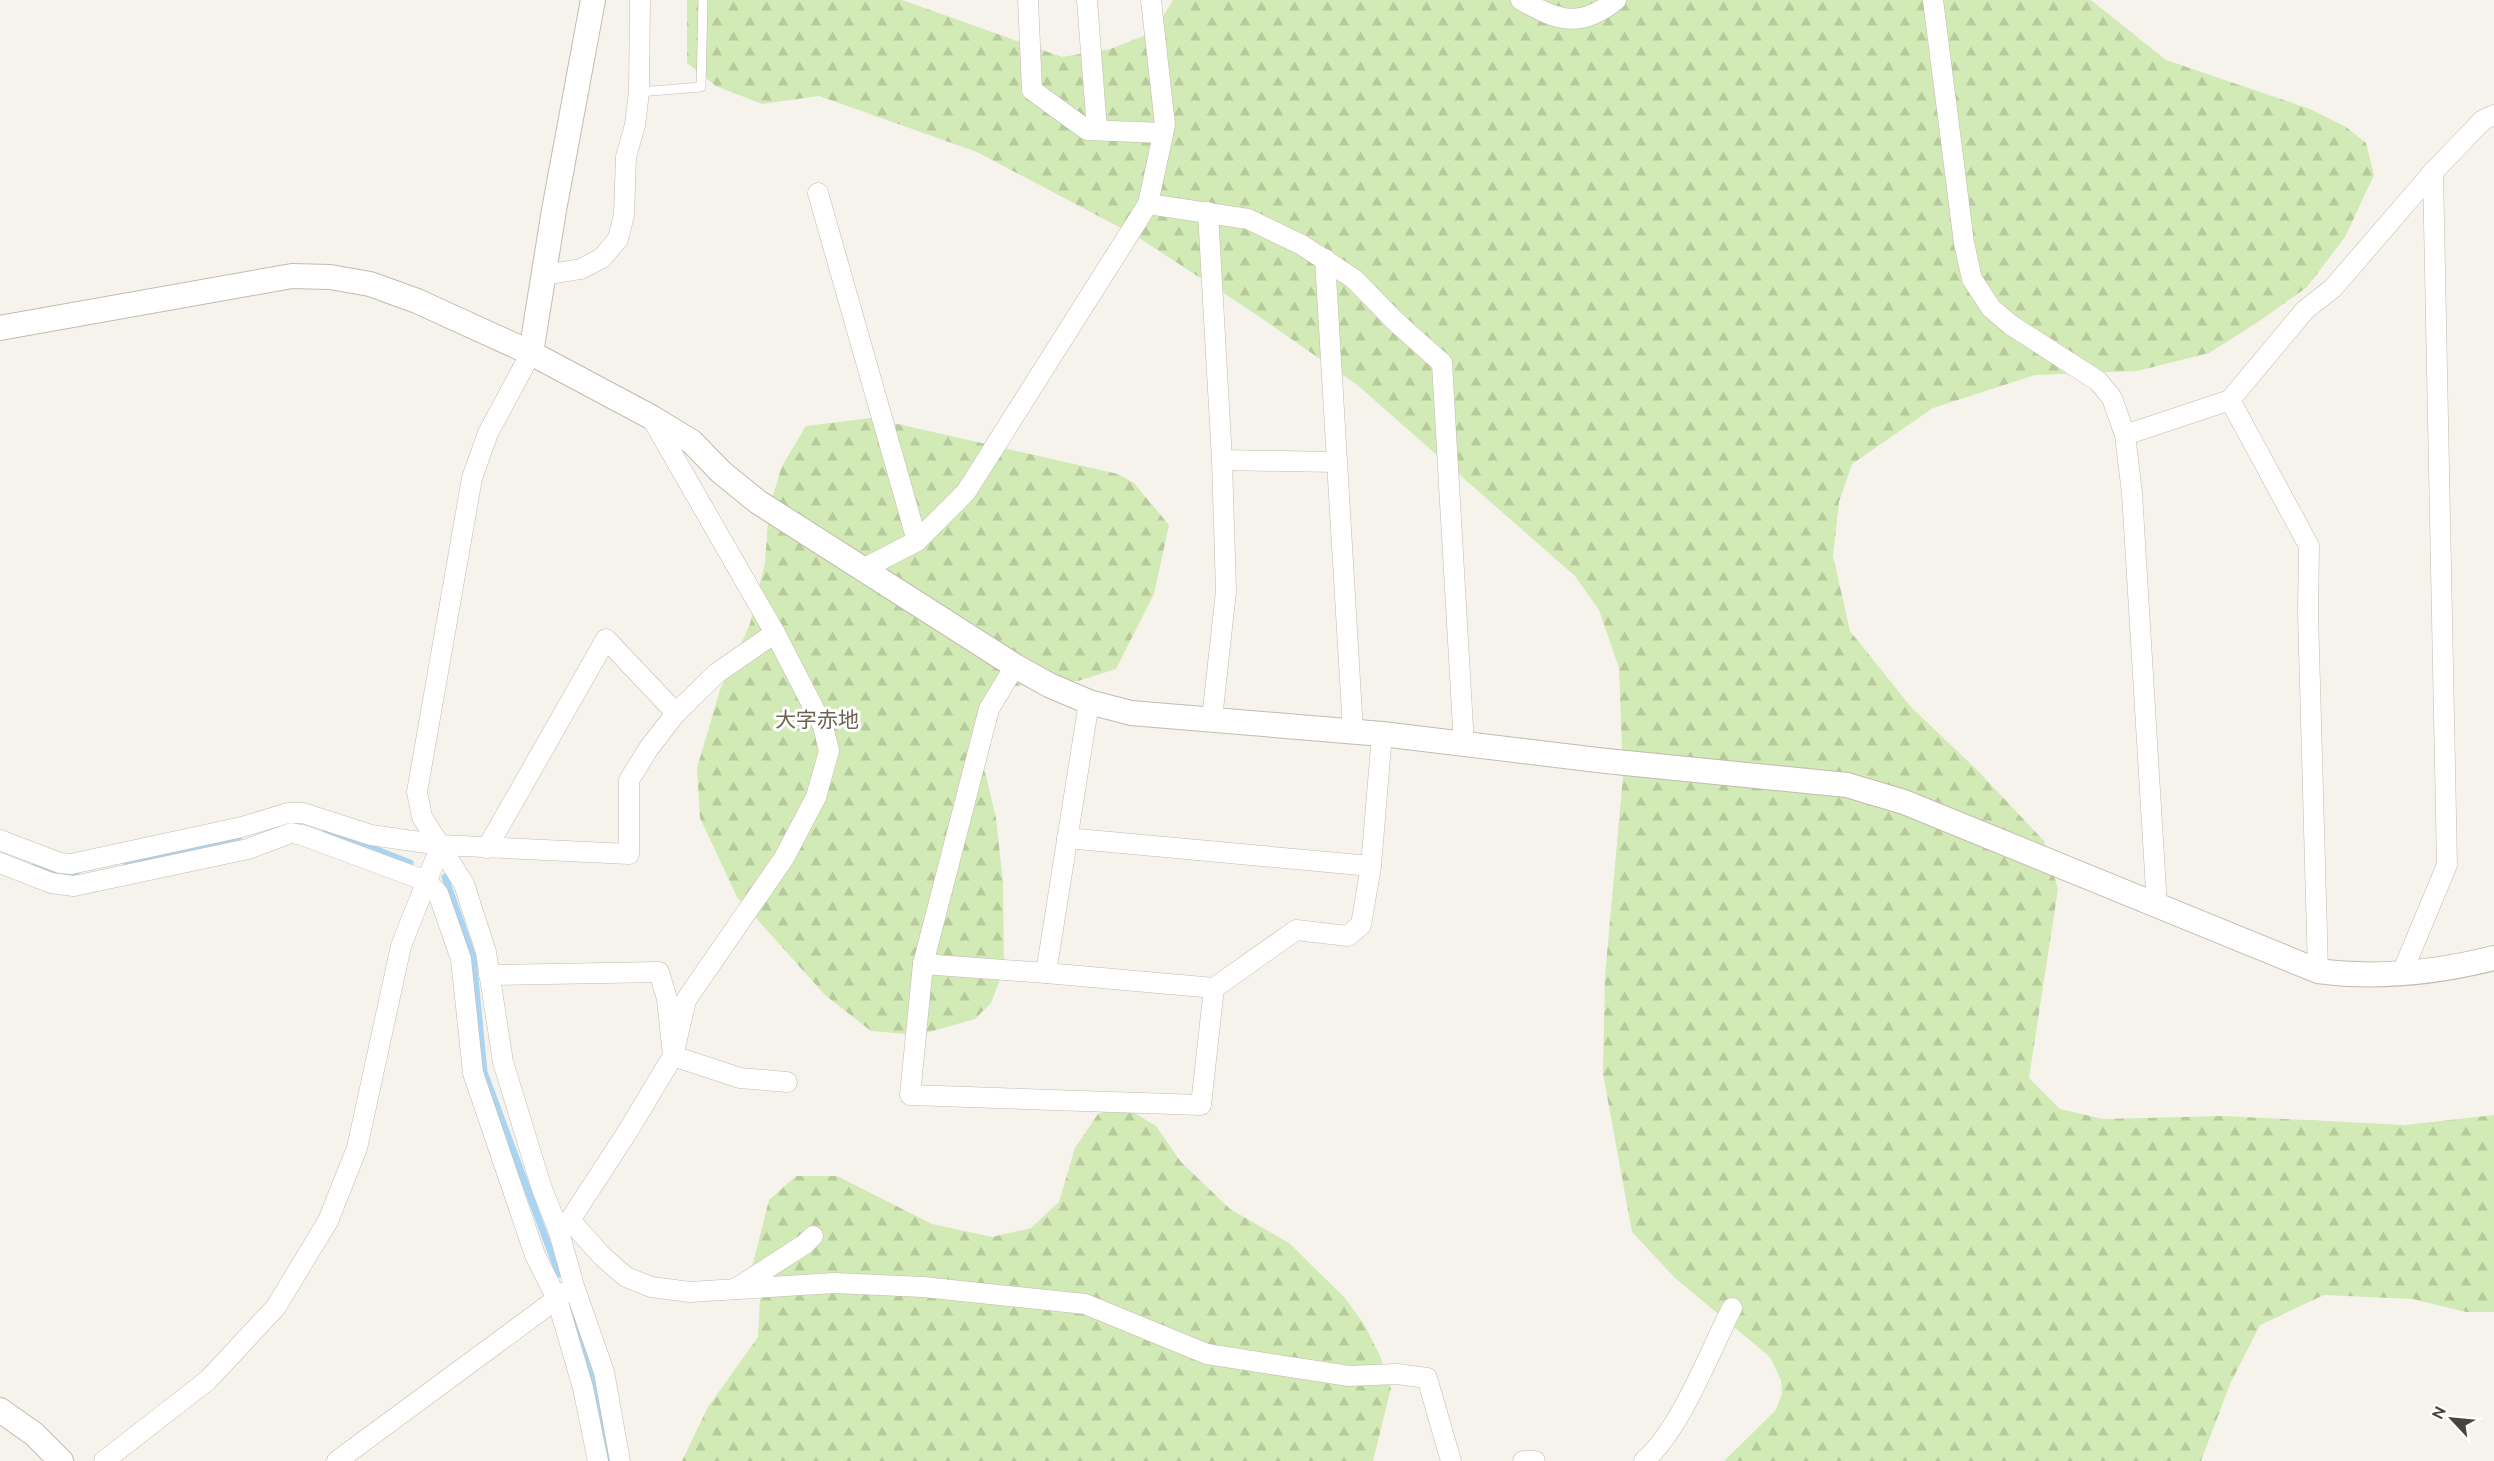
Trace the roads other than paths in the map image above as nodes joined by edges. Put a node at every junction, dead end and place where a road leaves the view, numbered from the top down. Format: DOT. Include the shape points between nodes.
graph roads {
  1 [pos="592,0"];
  2 [pos="640,0"];
  3 [pos="703,0"];
  4 [pos="1028,0"];
  5 [pos="1087,0"];
  6 [pos="1151,0"];
  7 [pos="1521,0"];
  8 [pos="1616,0"];
  9 [pos="1933,0"];
  10 [pos="639,92"];
  11 [pos="2494,115"];
  12 [pos="1096,130"];
  13 [pos="1163,133"];
  14 [pos="2433,172"];
  15 [pos="818,193"];
  16 [pos="1148,204"];
  17 [pos="1208,212"];
  18 [pos="1325,259"];
  19 [pos="544,275"];
  20 [pos="0,328"];
  21 [pos="531,353"];
  22 [pos="2230,400"];
  23 [pos="651,417"];
  24 [pos="2125,435"];
  25 [pos="1222,460"];
  26 [pos="1335,462"];
  27 [pos="917,541"];
  28 [pos="863,569"];
  29 [pos="775,633"];
  30 [pos="1015,666"];
  31 [pos="1089,702"];
  32 [pos="676,713"];
  33 [pos="1212,719"];
  34 [pos="1353,731"];
  35 [pos="1382,734"];
  36 [pos="1464,745"];
  37 [pos="1067,838"];
  38 [pos="0,840"];
  39 [pos="441,845"];
  40 [pos="487,848"];
  41 [pos="0,863"];
  42 [pos="1371,866"];
  43 [pos="426,881"];
  44 [pos="2157,907"];
  45 [pos="2494,958"];
  46 [pos="923,964"];
  47 [pos="2318,971"];
  48 [pos="1046,973"];
  49 [pos="489,975"];
  50 [pos="2401,975"];
  51 [pos="1214,988"];
  52 [pos="673,1056"];
  53 [pos="788,1082"];
  54 [pos="564,1226"];
  55 [pos="813,1236"];
  56 [pos="574,1286"];
  57 [pos="733,1290"];
  58 [pos="557,1299"];
  59 [pos="1732,1308"];
  60 [pos="0,1410"];
  61 [pos="61,1461"];
  62 [pos="104,1461"];
  63 [pos="336,1461"];
  64 [pos="598,1461"];
  65 [pos="620,1461"];
  66 [pos="1451,1461"];
  67 [pos="1523,1461"];
  68 [pos="1535,1461"];
  69 [pos="1644,1461"];
  1 -- 19 [label="street"];
  2 -- 10 [label="street"];
  3 -- 10 [label="lane" via="702,87"];
  4 -- 12 [label="street" via="1032,90 1088,130"];
  5 -- 12 [label="street"];
  6 -- 13 [label="street"];
  7 -- 8 [label="street" via="1549,16 1576,20 1604,10"];
  9 -- 24 [label="street" via="1972,279 1991,308 2011,325 2098,381 2112,398"];
  10 -- 19 [label="street" via="626,157 624,215 618,239 602,258 581,269"];
  11 -- 14 [label="street" via="2483,120"];
  12 -- 13 [label="street"];
  13 -- 16 [label="street"];
  14 -- 22 [label="street" via="2334,288 2305,310"];
  14 -- 50 [label="street" via="2447,865"];
  15 -- 27 [label="street"];
  16 -- 17 [label="street"];
  16 -- 27 [label="street" via="966,492"];
  17 -- 18 [label="street" via="1248,219"];
  17 -- 25 [label="street"];
  18 -- 26 [label="street"];
  18 -- 36 [label="street" via="1354,279 1442,363"];
  19 -- 21 [label="street"];
  20 -- 21 [label="street" via="292,276 330,277 370,284 417,301"];
  21 -- 23 [label="street"];
  21 -- 39 [label="street" via="488,433 472,478 417,792 422,817"];
  22 -- 24 [label="street"];
  22 -- 47 [label="street" via="2309,546"];
  23 -- 28 [label="street" via="692,442 758,502"];
  23 -- 29 [label="street"];
  24 -- 44 [label="street" via="2132,493"];
  25 -- 26 [label="street"];
  25 -- 33 [label="street" via="1226,591"];
  26 -- 34 [label="street"];
  27 -- 28 [label="street"];
  28 -- 30 [label="street"];
  29 -- 32 [label="street" via="717,673"];
  29 -- 52 [label="street" via="823,726 829,751 816,797 784,858 686,1000"];
  30 -- 31 [label="street"];
  30 -- 46 [label="street" via="989,709"];
  31 -- 33 [label="street" via="1131,713"];
  31 -- 37 [label="street"];
  32 -- 40 [label="street" via="629,780 628,855"];
  32 -- 40 [label="street" via="606,639"];
  33 -- 34 [label="street"];
  34 -- 35 [label="street"];
  35 -- 36 [label="street"];
  35 -- 42 [label="street"];
  36 -- 44 [label="street" via="1847,785 1904,802"];
  37 -- 42 [label="street"];
  37 -- 48 [label="street"];
  38 -- 39 [label="street" via="71,864 242,827 288,813 303,813 371,835"];
  39 -- 40 [label="street"];
  39 -- 43 [label="street"];
  39 -- 49 [label="street" via="464,884 486,952"];
  41 -- 43 [label="street" via="51,883 74,886 248,849 291,833"];
  42 -- 51 [label="street" via="1362,925 1348,936 1296,930"];
  43 -- 58 [label="street" via="438,893 461,959 473,1073 535,1255"];
  43 -- 62 [label="street" via="401,946 357,1148 328,1221 276,1307 208,1380"];
  44 -- 47 [label="street"];
  45 -- 50 [label="street"];
  46 -- 48 [label="street"];
  46 -- 51 [label="street" via="910,1095 1202,1105"];
  47 -- 50 [label="street" via="2352,976"];
  48 -- 51 [label="street"];
  49 -- 52 [label="street" via="659,972 667,999"];
  49 -- 54 [label="street" via="503,1062 542,1186"];
  52 -- 53 [label="street" via="740,1078"];
  52 -- 54 [label="street"];
  54 -- 56 [label="street"];
  54 -- 57 [label="street" via="626,1277 651,1287 690,1292"];
  55 -- 57 [label="street"];
  56 -- 58 [label="street"];
  56 -- 65 [label="street" via="604,1372"];
  57 -- 66 [label="street" via="845,1284 922,1287 1084,1304 1207,1354 1349,1376 1397,1374 1427,1378"];
  58 -- 63 [label="street"];
  58 -- 64 [label="street" via="583,1388"];
  59 -- 69 [label="street" via="1677,1419"];
  60 -- 61 [label="street" via="34,1434"];
  67 -- 68 [label="street"];
}
